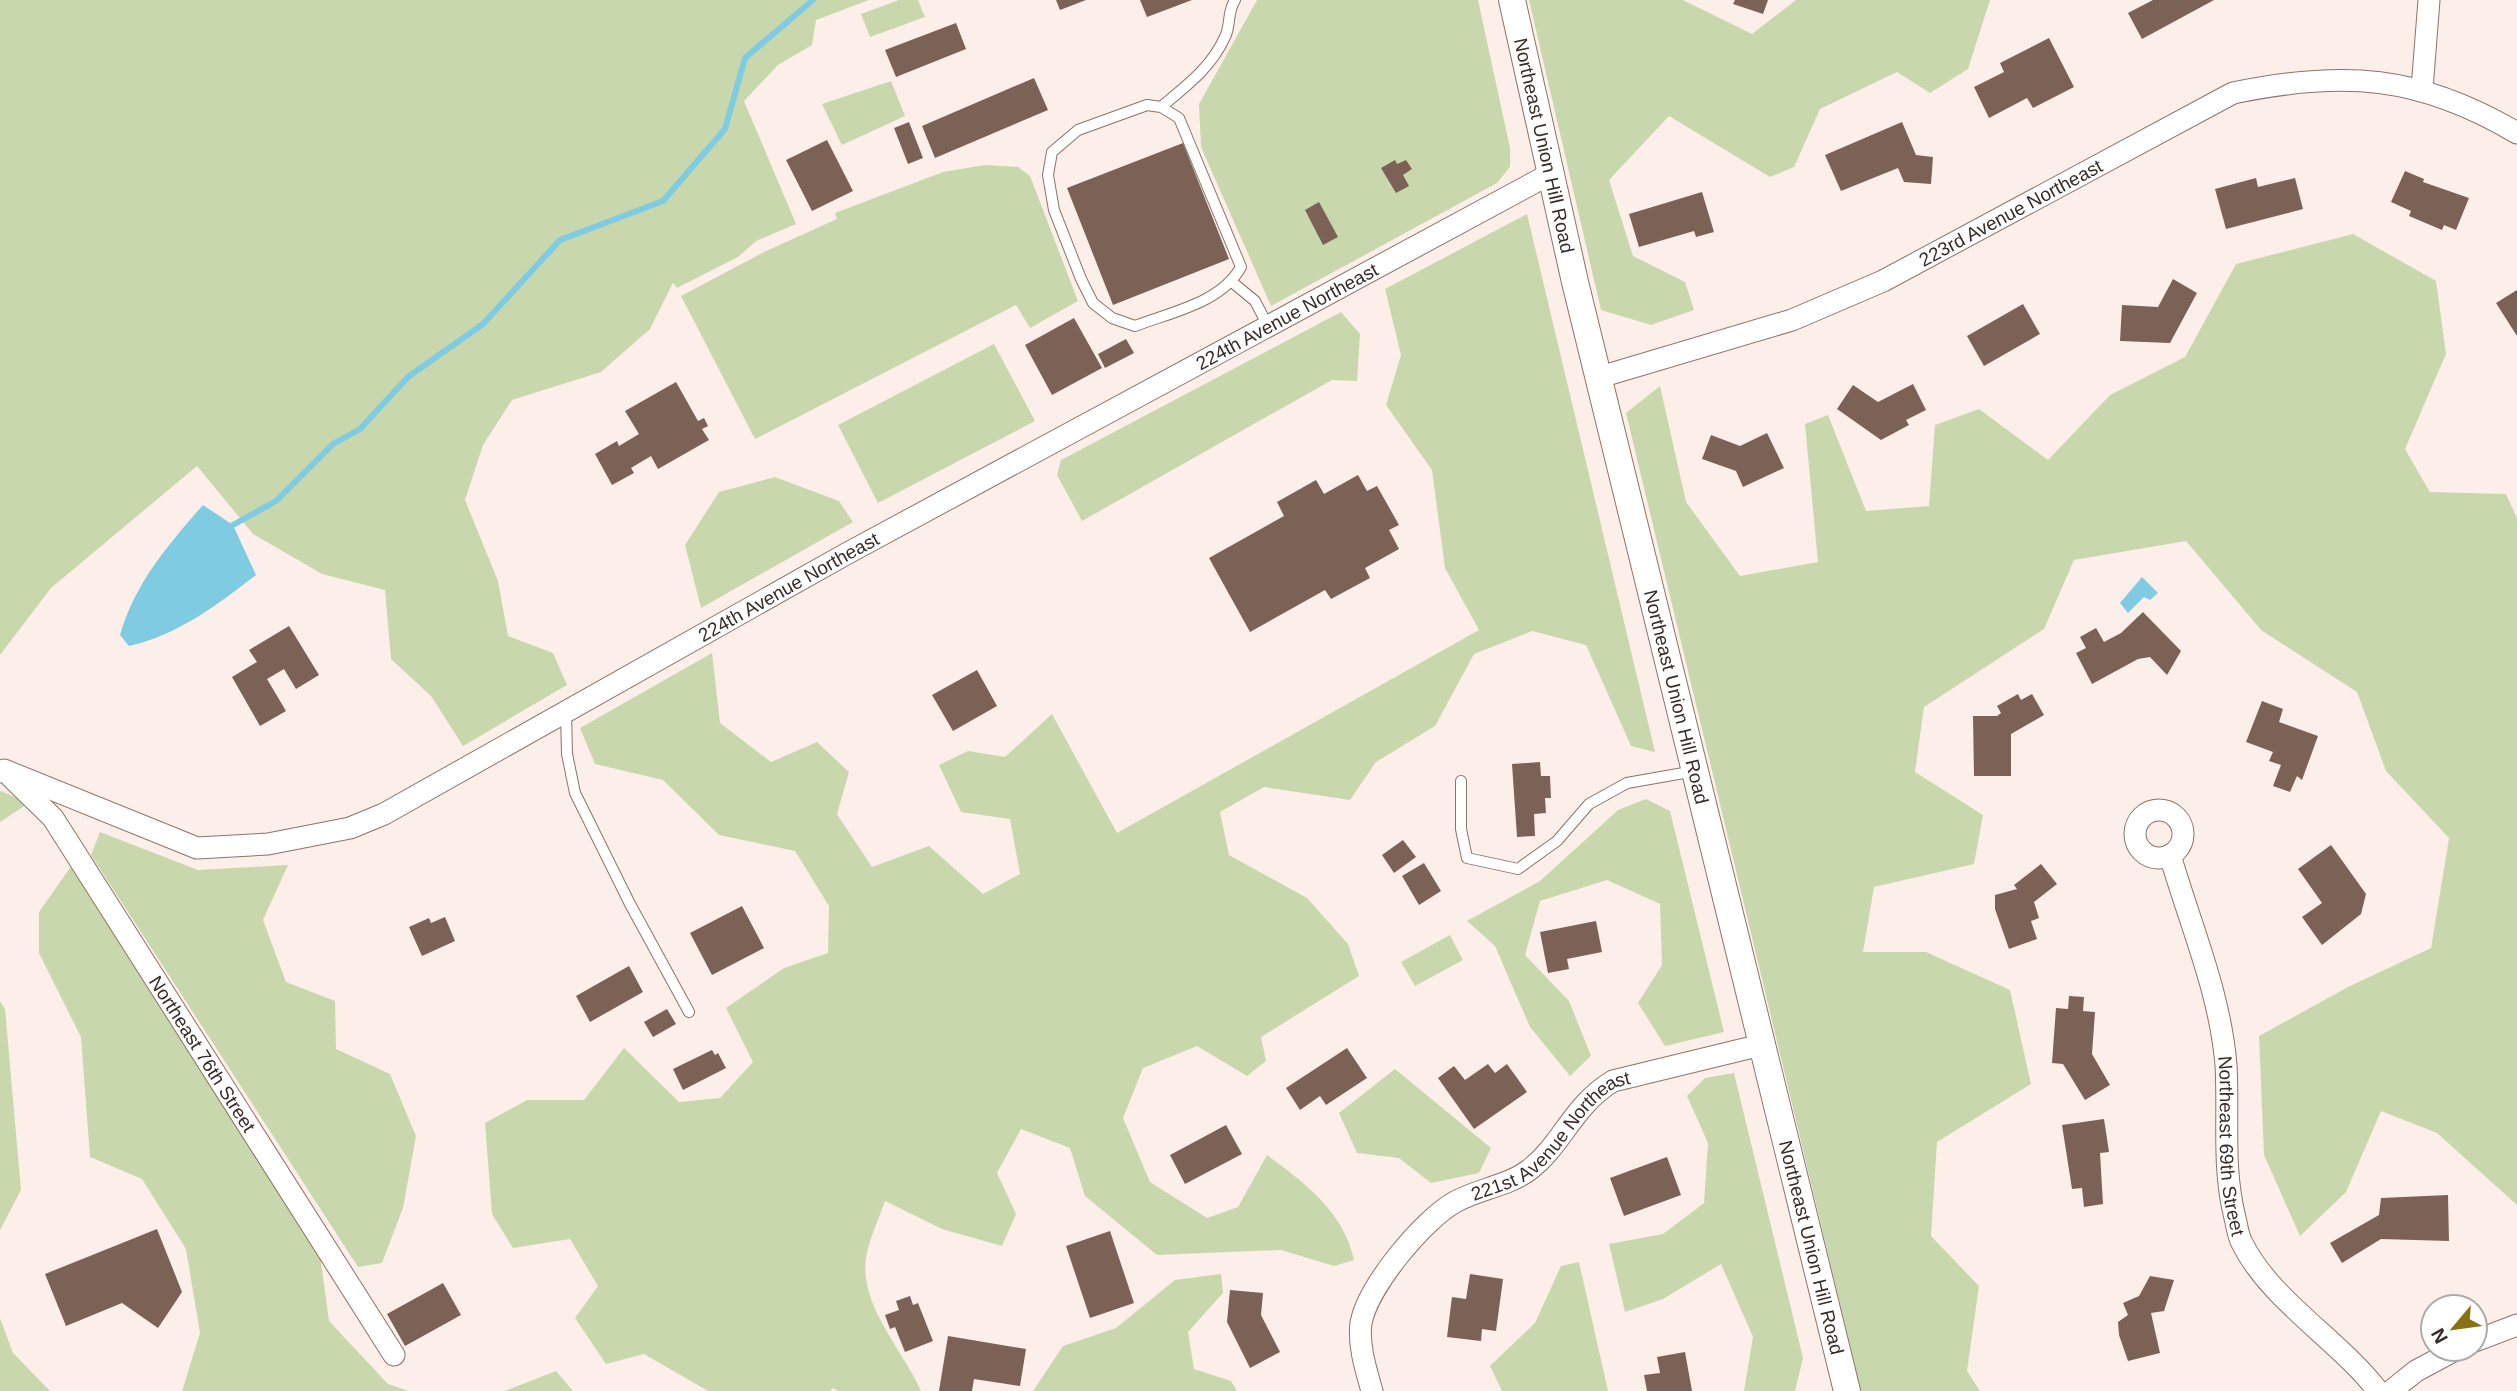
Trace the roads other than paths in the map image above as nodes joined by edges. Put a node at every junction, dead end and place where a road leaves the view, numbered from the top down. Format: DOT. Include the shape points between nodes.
graph roads {
  1 [pos="1235,0"];
  2 [pos="1511,0"];
  3 [pos="2428,0"];
  4 [pos="2422,89"];
  5 [pos="1160,107"];
  6 [pos="2517,132"];
  7 [pos="1550,174"];
  8 [pos="1232,282"];
  9 [pos="1268,326"];
  10 [pos="1600,377"];
  11 [pos="566,713"];
  12 [pos="1,768"];
  13 [pos="1695,771"];
  14 [pos="1461,781"];
  15 [pos="2170,855"];
  16 [pos="689,1013"];
  17 [pos="1761,1045"];
  18 [pos="2517,1325"];
  19 [pos="2489,1336"];
  20 [pos="394,1355"];
  21 [pos="2431,1363"];
  22 [pos="1372,1391"];
  23 [pos="1847,1391"];
  24 [pos="2378,1391"];
  25 [pos="2391,1391"];
  1 -- 5 [label="lane" via="1229,9 1226,36 1203,73"];
  2 -- 7 [label="street, Northeast Union Hill Road"];
  3 -- 4 [label="street"];
  4 -- 6 [label="street, 223rd Avenue Northeast" via="2480,111"];
  4 -- 10 [label="street, 223rd Avenue Northeast" via="2330,78 2233,93 1883,281 1792,320"];
  5 -- 8 [label="lane" via="1179,118 1191,140 1241,267"];
  5 -- 8 [label="lane" via="1147,105 1078,130 1052,152 1048,175 1054,210 1081,279 1093,303 1112,318 1135,326 1212,296"];
  7 -- 9 [label="street, 224th Avenue Northeast"];
  7 -- 10 [label="street, Northeast Union Hill Road"];
  8 -- 9 [label="lane" via="1255,302"];
  9 -- 11 [label="street, 224th Avenue Northeast" via="846,554"];
  10 -- 13 [label="street, Northeast Union Hill Road"];
  11 -- 12 [label="street, 224th Avenue Northeast" via="384,814 350,828 268,844 197,848"];
  11 -- 16 [label="lane" via="566,754 575,793"];
  12 -- 20 [label="street, Northeast 76th Street" via="53,818"];
  13 -- 14 [label="lane" via="1627,783 1588,804 1557,841 1518,869 1467,858 1461,829"];
  13 -- 17 [label="street, Northeast Union Hill Road"];
  15 -- 24 [label="street, Northeast 69th Street" via="2217,1011 2226,1065 2225,1160 2242,1243 2268,1280 2359,1366"];
  17 -- 22 [label="street, 221st Avenue Northeast" via="1613,1081 1595,1092 1528,1171 1457,1200 1431,1218 1397,1257 1362,1321 1361,1346"];
  17 -- 23 [label="street, Northeast Union Hill Road"];
  18 -- 19 [label="street"];
  21 -- 25 [label="street"];
}
